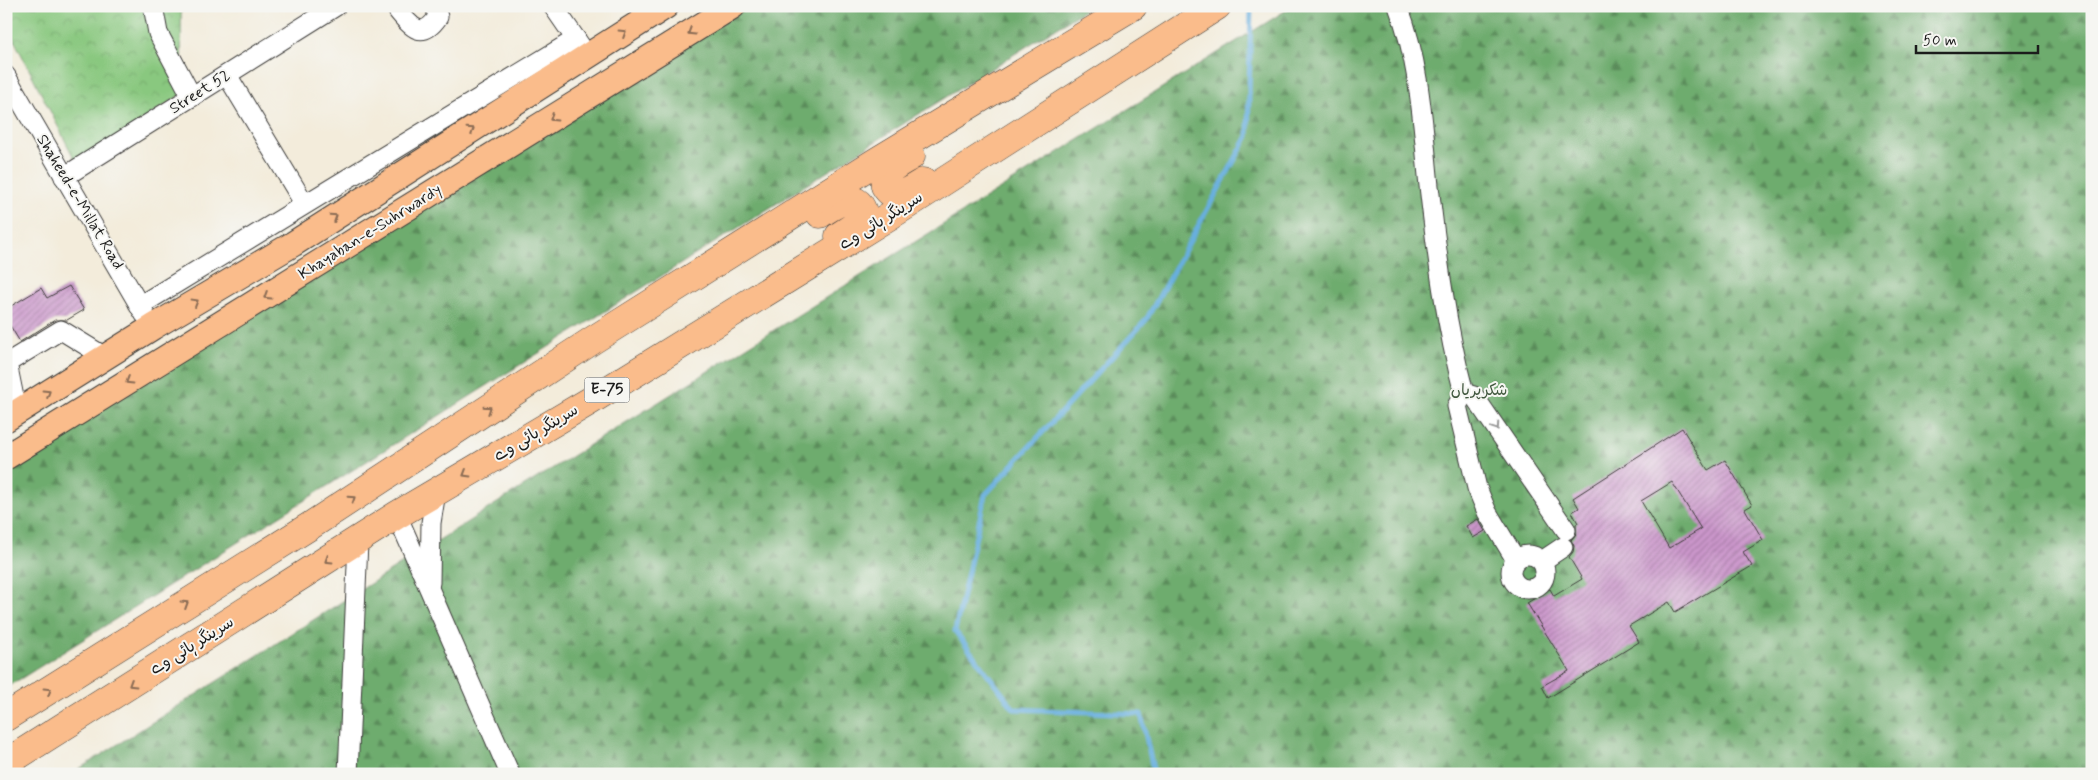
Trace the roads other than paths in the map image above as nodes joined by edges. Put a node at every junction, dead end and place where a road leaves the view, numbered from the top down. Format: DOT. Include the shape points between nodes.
graph roads {
  1 [pos="153,6"];
  2 [pos="336,6"];
  3 [pos="435,6"];
  4 [pos="553,6"];
  5 [pos="666,6"];
  6 [pos="733,6"];
  7 [pos="1398,6"];
  8 [pos="1130,8"];
  9 [pos="1211,10"];
  10 [pos="398,12"];
  11 [pos="1178,32"];
  12 [pos="582,47"];
  13 [pos="227,75"];
  14 [pos="6,76"];
  15 [pos="192,97"];
  16 [pos="64,177"];
  17 [pos="304,203"];
  18 [pos="293,244"];
  19 [pos="309,270"];
  20 [pos="139,306"];
  21 [pos="153,327"];
  22 [pos="593,340"];
  23 [pos="105,357"];
  24 [pos="1464,393"];
  25 [pos="590,401"];
  26 [pos="11,416"];
  27 [pos="6,457"];
  28 [pos="436,492"];
  29 [pos="397,516"];
  30 [pos="358,542"];
  31 [pos="1516,560"];
  32 [pos="1542,561"];
  33 [pos="429,589"];
  34 [pos="6,717"];
  35 [pos="6,763"];
  36 [pos="348,774"];
  37 [pos="510,774"];
  1 -- 15 [label="street" via="158,33"];
  2 -- 13 [label="street, Street 52"];
  3 -- 10 [label="street" via="438,17 432,25 421,30 412,28"];
  4 -- 12 [label="street"];
  12 -- 5 [label="main road, Khayaban-e-Suhrwardy, one-way"];
  6 -- 19 [label="main road, Khayaban-e-Suhrwardy, one-way"];
  7 -- 24 [label="street" via="1412,49 1434,230 1452,348"];
  8 -- 11 [label="highway" via="1084,48 888,170 884,181 887,190 896,195 907,192 1135,49"];
  8 -- 22 [label="highway" via="877,161"];
  9 -- 11 [label="highway, سرینگر ہائی وے / E-75"];
  11 -- 25 [label="highway, سرینگر ہائی وے / E-75"];
  12 -- 17 [label="street"];
  18 -- 12 [label="main road, Khayaban-e-Suhrwardy, one-way"];
  13 -- 15 [label="street, Street 52"];
  13 -- 17 [label="street"];
  14 -- 16 [label="street, Shaheed-e-Millat Road"];
  15 -- 16 [label="street, Street 52"];
  16 -- 20 [label="street, Shaheed-e-Millat Road" via="112,254"];
  17 -- 20 [label="street"];
  18 -- 19 [label="main road"];
  21 -- 18 [label="main road, Khayaban-e-Suhrwardy, one-way"];
  19 -- 27 [label="main road, Khayaban-e-Suhrwardy, one-way"];
  20 -- 21 [label="street, Shaheed-e-Millat Road"];
  21 -- 23 [label="main road, Khayaban-e-Suhrwardy"];
  22 -- 25 [label="highway" via="620,334 647,321 843,200 855,200 862,207 859,223 625,367"];
  34 -- 22 [label="highway, one-way" via="310,526"];
  26 -- 23 [label="main road, Khayaban-e-Suhrwardy, one-way"];
  23 -- 26 [label="street" via="61,330 7,363"];
  24 -- 31 [label="street" via="1457,406 1475,480 1487,512"];
  24 -- 32 [label="street, one-way" via="1474,396 1546,502 1564,538"];
  25 -- 28 [label="highway, سرینگر ہائی وے / E-75, one-way"];
  28 -- 29 [label="highway, سرینگر ہائی وے / E-75"];
  28 -- 33 [label="street" via="431,523"];
  29 -- 30 [label="highway, سرینگر ہائی وے / E-75"];
  29 -- 33 [label="street"];
  30 -- 35 [label="highway, سرینگر ہائی وے / E-75, one-way"];
  30 -- 36 [label="street"];
  31 -- 32 [label="street" via="1528,554"];
  31 -- 32 [label="street" via="1511,568 1513,579 1527,589 1542,582 1546,572"];
  33 -- 37 [label="street"];
}
